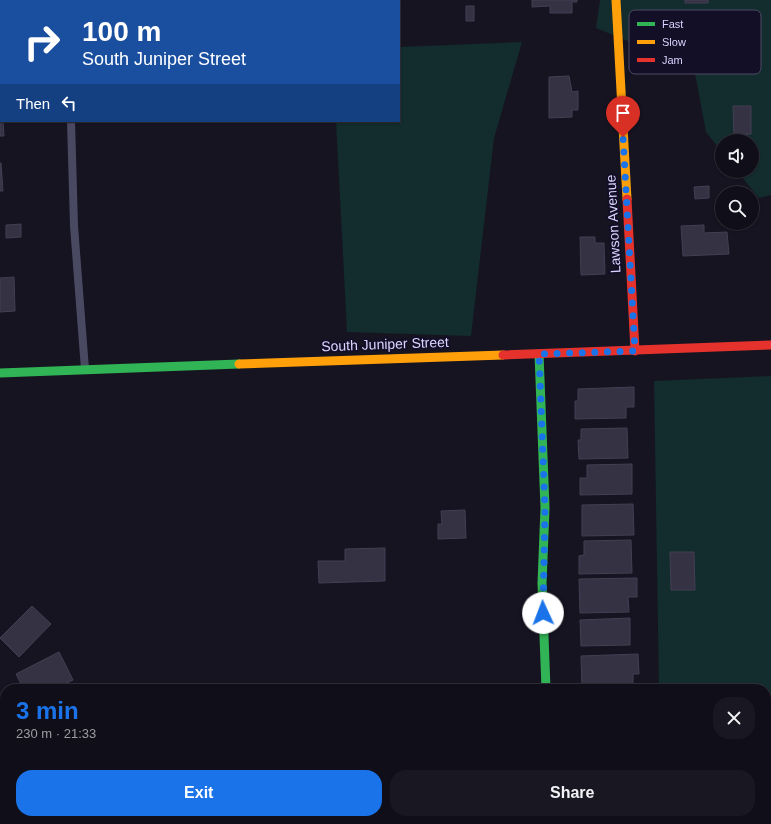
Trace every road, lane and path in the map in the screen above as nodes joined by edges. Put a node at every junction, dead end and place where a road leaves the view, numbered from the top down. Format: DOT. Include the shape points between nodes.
graph roads {
  1 [pos="616,0"];
  2 [pos="71,122"];
  3 [pos="771,346"];
  4 [pos="635,351"];
  5 [pos="539,354"];
  6 [pos="85,369"];
  7 [pos="0,373"];
  8 [pos="546,684"];
  1 -- 4 [label="street, Lawson Avenue"];
  2 -- 6 [label="lane" via="74,226"];
  3 -- 4 [label="street, South Juniper Street"];
  4 -- 5 [label="street, South Juniper Street"];
  5 -- 6 [label="street, South Juniper Street"];
  5 -- 8 [label="street" via="545,508 542,583"];
  6 -- 7 [label="street, South Juniper Street"];
}
